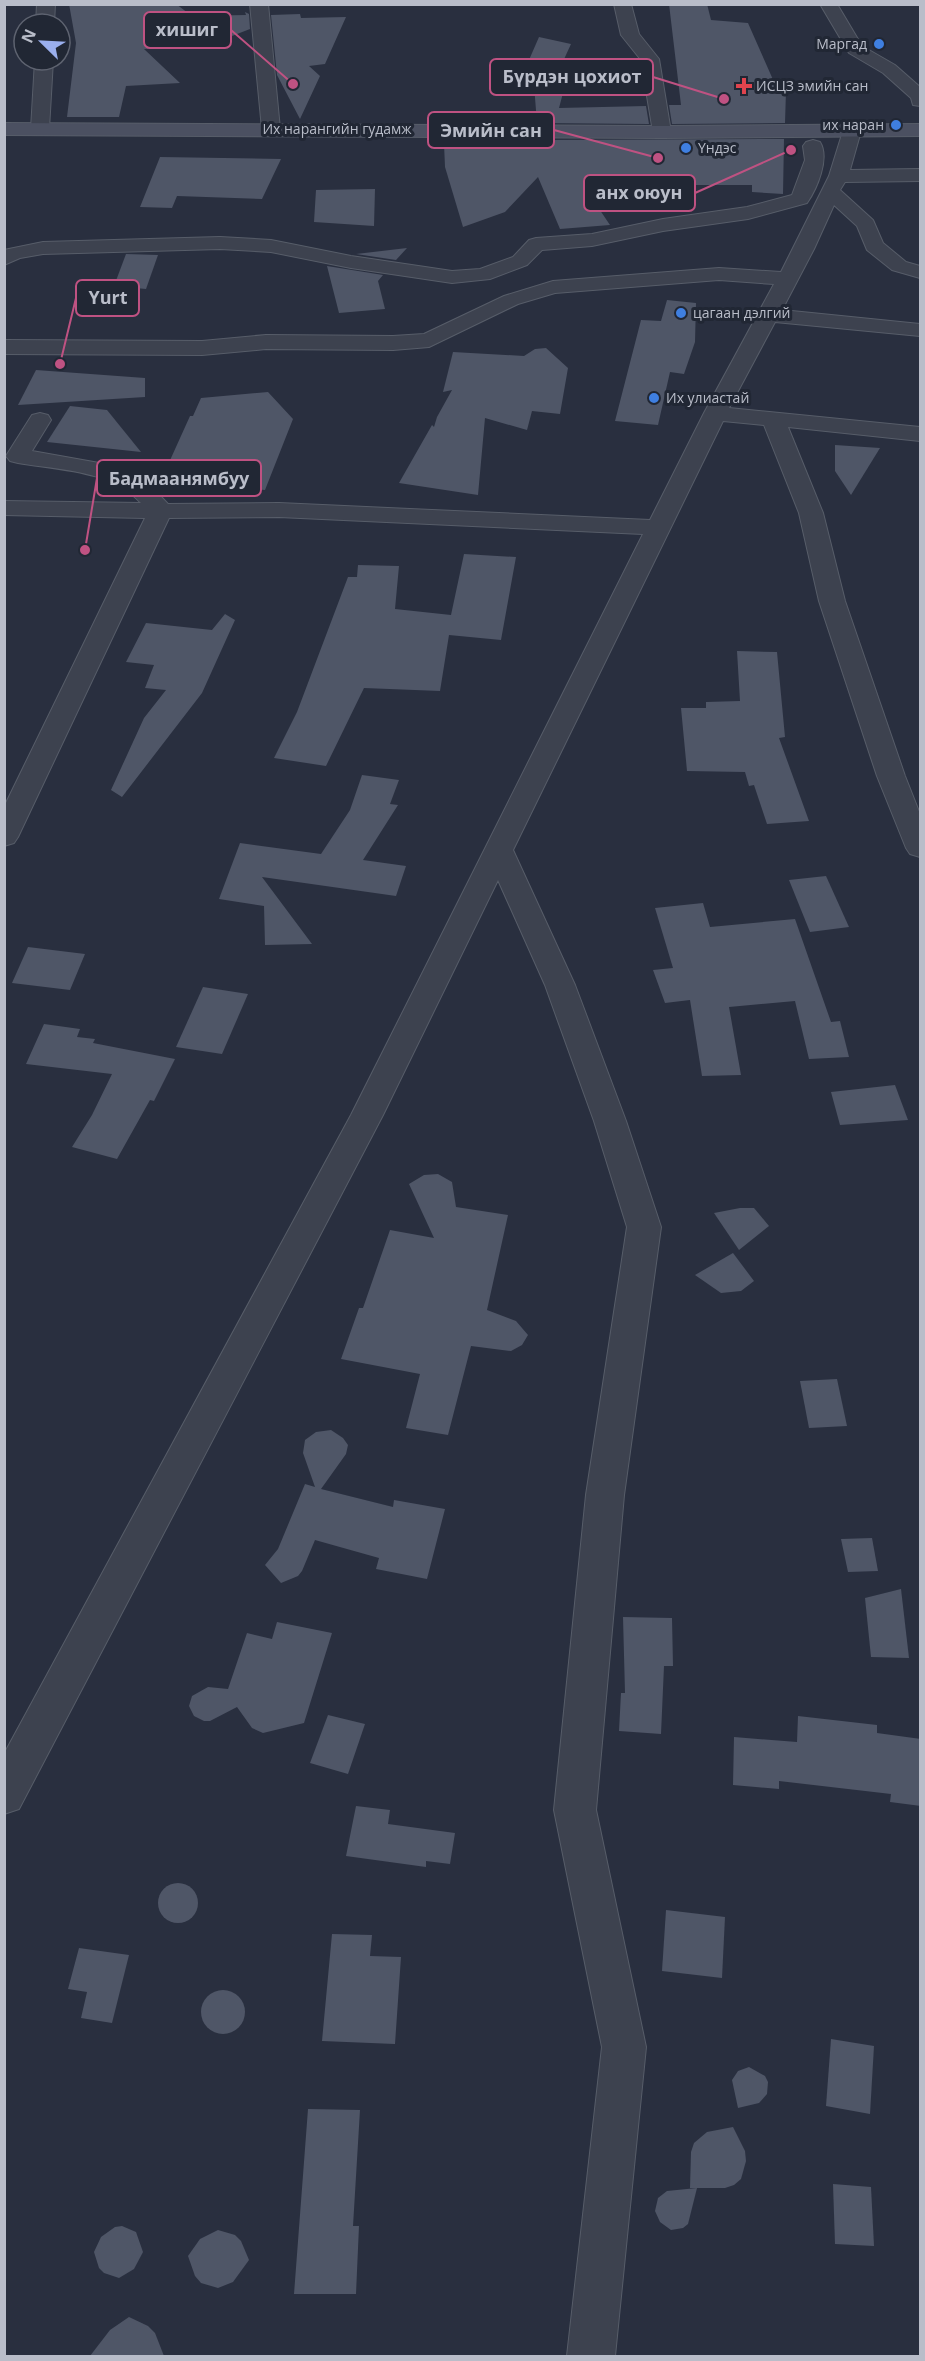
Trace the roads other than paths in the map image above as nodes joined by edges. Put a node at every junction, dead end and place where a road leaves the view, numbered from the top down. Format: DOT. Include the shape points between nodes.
graph roads {
  1 [pos="259,4"];
  2 [pos="622,4"];
  3 [pos="828,4"];
  4 [pos="43,72"];
  5 [pos="920,97"];
  6 [pos="4,129"];
  7 [pos="40,129"];
  8 [pos="271,129"];
  9 [pos="921,130"];
  10 [pos="852,131"];
  11 [pos="662,132"];
  12 [pos="813,146"];
  13 [pos="921,175"];
  14 [pos="835,184"];
  15 [pos="4,259"];
  16 [pos="921,272"];
  17 [pos="788,279"];
  18 [pos="767,315"];
  19 [pos="921,330"];
  20 [pos="4,347"];
  21 [pos="715,413"];
  22 [pos="773,419"];
  23 [pos="40,420"];
  24 [pos="921,434"];
  25 [pos="4,508"];
  26 [pos="160,510"];
  27 [pos="658,528"];
  28 [pos="4,837"];
  29 [pos="921,848"];
  30 [pos="498,849"];
  31 [pos="4,1795"];
  32 [pos="591,2356"];
  1 -- 8 [label="street"];
  2 -- 11 [label="street" via="630,35 650,59"];
  3 -- 5 [label="street" via="855,49 889,69"];
  4 -- 7 [label="street"];
  6 -- 7 [label="main road, Их нарангийн гудамж"];
  7 -- 8 [label="main road, Их нарангийн гудамж"];
  8 -- 11 [label="main road, Их нарангийн гудамж"];
  9 -- 10 [label="main road, Их нарангийн гудамж"];
  10 -- 11 [label="main road, Их нарангийн гудамж"];
  10 -- 14 [label="street"];
  12 -- 15 [label="street" via="815,160 800,200 592,240 536,244 520,261 483,275 452,277 271,246 220,243 43,248 14,253"];
  13 -- 14 [label="street"];
  14 -- 16 [label="street" via="866,224 874,246 899,266"];
  14 -- 17 [label="street"];
  17 -- 18 [label="street"];
  17 -- 20 [label="street" via="719,274 553,287 511,300 429,340 266,342 202,348"];
  18 -- 19 [label="street"];
  18 -- 21 [label="street"];
  21 -- 22 [label="street"];
  21 -- 27 [label="street"];
  22 -- 24 [label="street"];
  22 -- 29 [label="street" via="811,513 832,601 891,776"];
  23 -- 26 [label="street" via="18,456 108,471 141,489"];
  25 -- 26 [label="street"];
  26 -- 27 [label="street" via="279,510"];
  26 -- 28 [label="street"];
  27 -- 30 [label="street"];
  30 -- 31 [label="street" via="367,1115"];
  30 -- 32 [label="street" via="560,985 644,1227 605,1495 575,1810 624,2047"];
}
